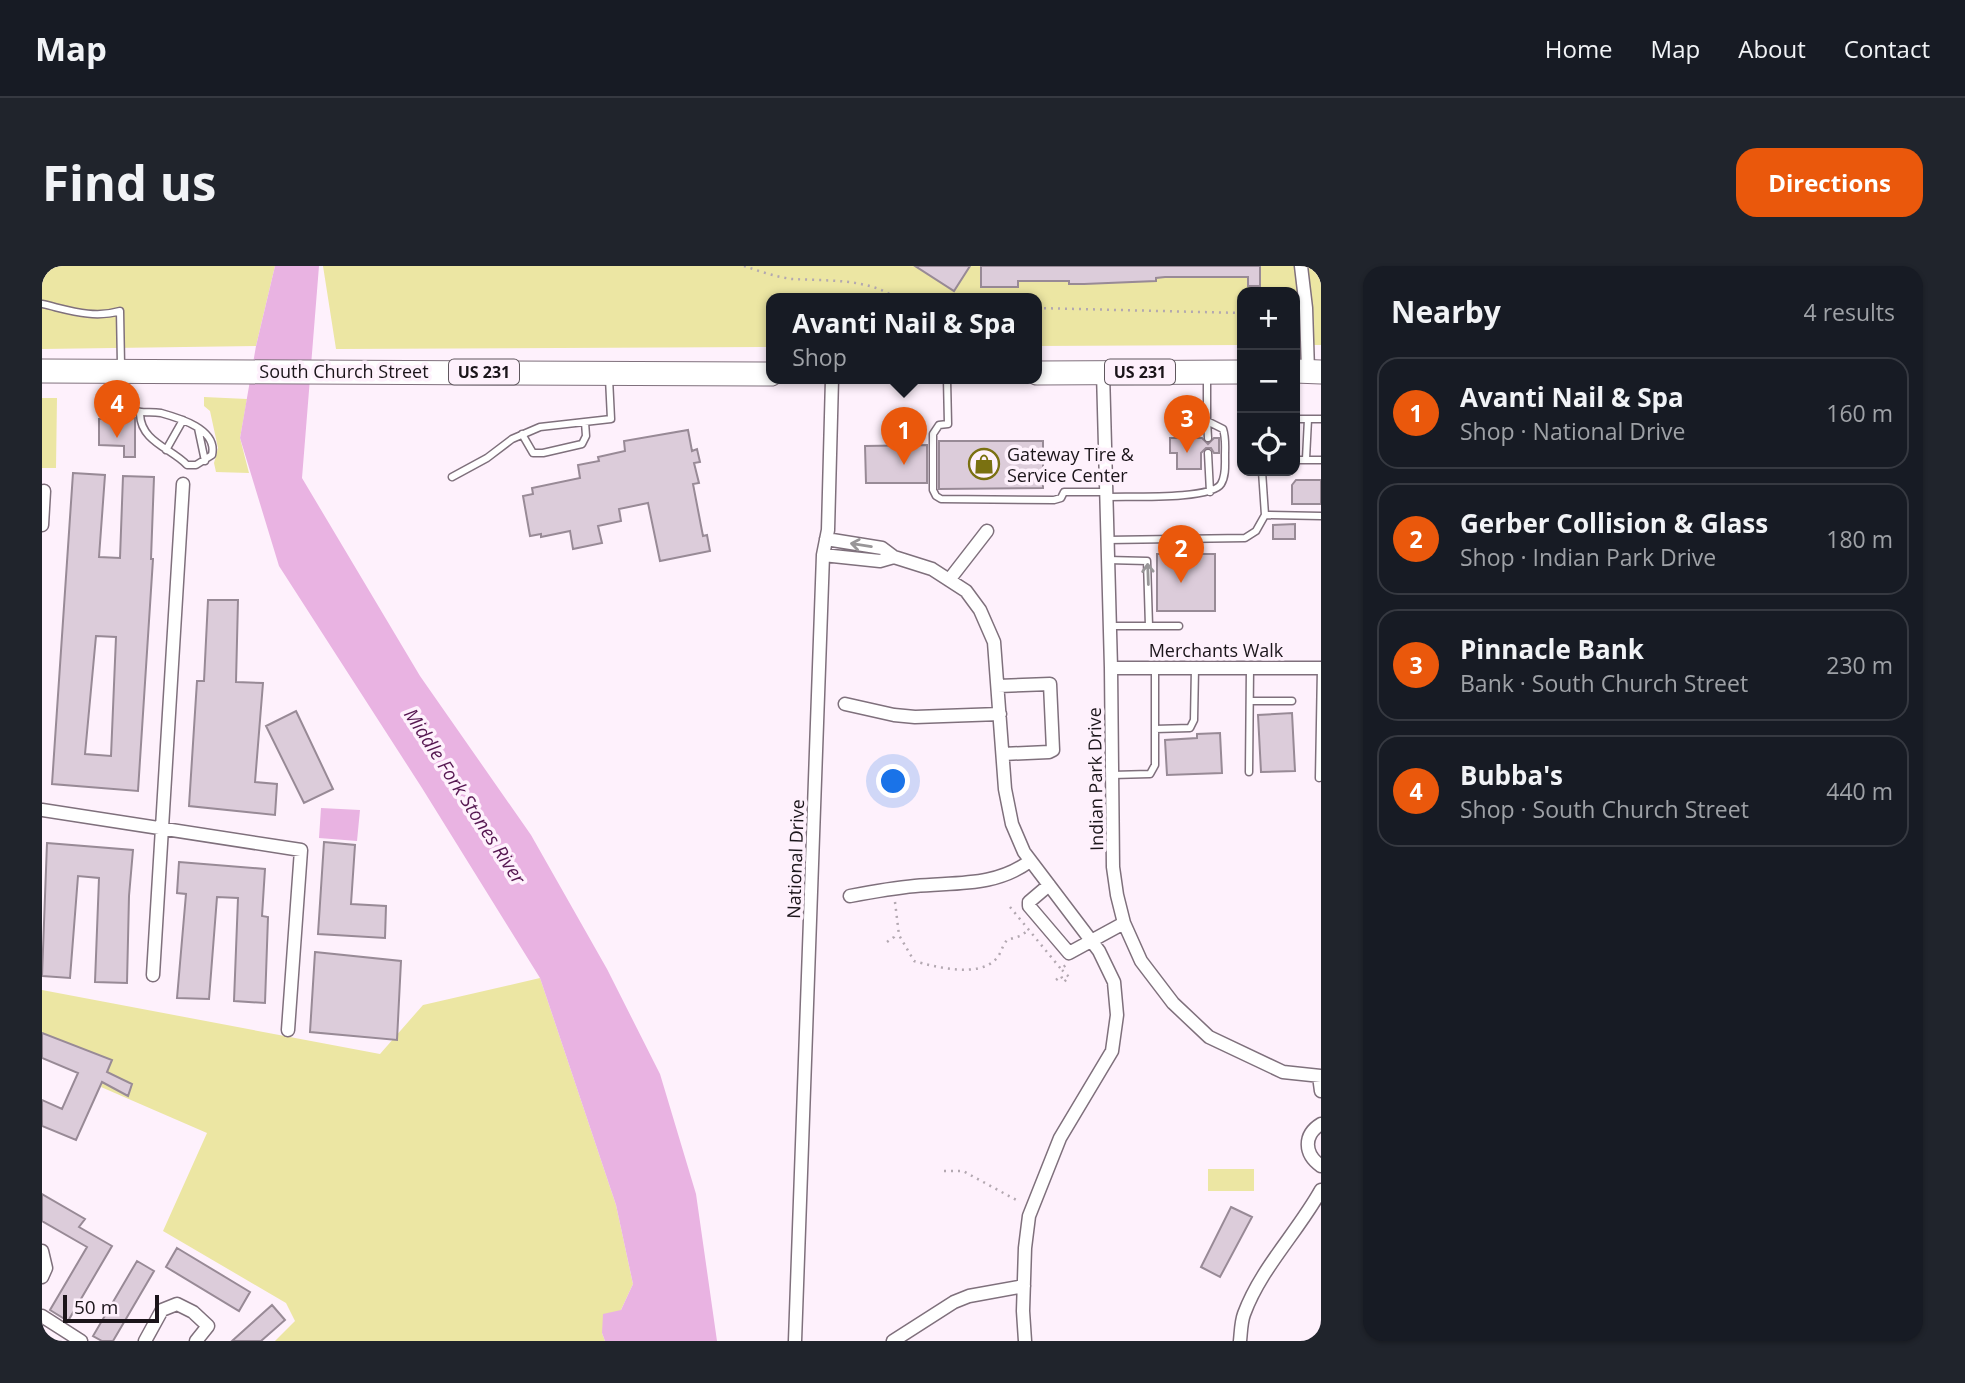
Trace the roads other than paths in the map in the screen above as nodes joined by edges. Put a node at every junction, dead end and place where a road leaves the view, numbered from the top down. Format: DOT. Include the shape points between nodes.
graph roads {
  1 [pos="1301,266"];
  2 [pos="42,304"];
  3 [pos="42,370"];
  4 [pos="121,371"];
  5 [pos="1308,371"];
  6 [pos="608,372"];
  7 [pos="1102,372"];
  8 [pos="1207,372"];
  9 [pos="1237,372"];
  10 [pos="766,373"];
  11 [pos="1042,373"];
  12 [pos="832,384"];
  13 [pos="947,384"];
  14 [pos="140,414"];
  15 [pos="1321,418"];
  16 [pos="1300,419"];
  17 [pos="1308,419"];
  18 [pos="183,420"];
  19 [pos="1207,421"];
  20 [pos="585,422"];
  21 [pos="198,428"];
  22 [pos="522,434"];
  23 [pos="1208,438"];
  24 [pos="166,450"];
  25 [pos="1208,453"];
  26 [pos="1306,459"];
  27 [pos="1300,460"];
  28 [pos="1321,460"];
  29 [pos="205,461"];
  30 [pos="1262,476"];
  31 [pos="452,477"];
  32 [pos="183,484"];
  33 [pos="44,491"];
  34 [pos="1210,492"];
  35 [pos="1105,494"];
  36 [pos="1265,515"];
  37 [pos="1321,516"];
  38 [pos="42,525"];
  39 [pos="987,531"];
  40 [pos="826,539"];
  41 [pos="1107,540"];
  42 [pos="823,555"];
  43 [pos="894,557"];
  44 [pos="1108,560"];
  45 [pos="949,580"];
  46 [pos="1110,626"];
  47 [pos="1149,626"];
  48 [pos="1180,626"];
  49 [pos="1111,668"];
  50 [pos="1155,668"];
  51 [pos="1195,668"];
  52 [pos="1250,668"];
  53 [pos="1321,668"];
  54 [pos="998,686"];
  55 [pos="1250,701"];
  56 [pos="1292,701"];
  57 [pos="1321,703"];
  58 [pos="845,704"];
  59 [pos="1000,714"];
  60 [pos="1155,729"];
  61 [pos="1003,754"];
  62 [pos="1249,772"];
  63 [pos="1112,775"];
  64 [pos="1319,778"];
  65 [pos="42,810"];
  66 [pos="161,827"];
  67 [pos="1030,861"];
  68 [pos="1049,884"];
  69 [pos="850,896"];
  70 [pos="1124,923"];
  71 [pos="1091,940"];
  72 [pos="153,975"];
  73 [pos="288,1030"];
  74 [pos="1320,1076"];
  75 [pos="1321,1091"];
  76 [pos="1321,1124"];
  77 [pos="1321,1166"];
  78 [pos="1321,1190"];
  79 [pos="42,1251"];
  80 [pos="42,1277"];
  81 [pos="1024,1286"];
  82 [pos="42,1316"];
  83 [pos="81,1341"];
  84 [pos="145,1341"];
  85 [pos="196,1341"];
  86 [pos="795,1341"];
  87 [pos="893,1341"];
  88 [pos="1025,1341"];
  89 [pos="1240,1341"];
  1 -- 5 [label="street"];
  2 -- 4 [label="lane" via="91,315 120,311"];
  3 -- 4 [label="highway, South Church Street / US 231"];
  4 -- 6 [label="highway, South Church Street / US 231"];
  4 -- 14 [label="lane" via="129,407"];
  6 -- 10 [label="highway, South Church Street / US 231"];
  6 -- 20 [label="lane" via="611,419"];
  7 -- 8 [label="highway, US 231"];
  7 -- 11 [label="highway, US 231"];
  7 -- 35 [label="street, Indian Park Drive"];
  8 -- 9 [label="highway, US 231"];
  8 -- 19 [label="lane"];
  12 -- 40 [label="street, National Drive"];
  13 -- 35 [label="lane" via="948,424 939,425 933,434 936,496 1054,500 1064,492"];
  14 -- 18 [label="lane" via="159,413"];
  14 -- 24 [label="lane" via="145,430"];
  15 -- 17 [label="lane"];
  16 -- 17 [label="lane"];
  17 -- 26 [label="lane"];
  18 -- 21 [label="lane"];
  18 -- 24 [label="lane"];
  19 -- 23 [label="lane"];
  19 -- 34 [label="lane" via="1223,429 1226,438 1225,472"];
  20 -- 22 [label="lane" via="540,427"];
  20 -- 22 [label="lane" via="583,444 543,453 533,453"];
  21 -- 29 [label="lane"];
  21 -- 29 [label="lane" via="213,447"];
  22 -- 31 [label="lane"];
  24 -- 29 [label="lane" via="187,465"];
  25 -- 34 [label="lane"];
  26 -- 27 [label="lane"];
  26 -- 28 [label="lane"];
  30 -- 36 [label="lane"];
  32 -- 66 [label="street"];
  33 -- 38 [label="street"];
  34 -- 35 [label="lane"];
  35 -- 41 [label="street, Indian Park Drive"];
  36 -- 37 [label="lane"];
  36 -- 41 [label="lane" via="1256,531 1245,538"];
  39 -- 45 [label="street"];
  40 -- 42 [label="street, National Drive"];
  43 -- 40 [label="street, one-way" via="882,548"];
  41 -- 44 [label="street, Indian Park Drive"];
  42 -- 43 [label="street" via="880,561"];
  42 -- 86 [label="street, National Drive"];
  43 -- 45 [label="street" via="932,569"];
  44 -- 46 [label="street, Indian Park Drive"];
  47 -- 44 [label="lane, one-way" via="1147,561"];
  45 -- 54 [label="street" via="966,591 980,610 994,642"];
  46 -- 47 [label="lane"];
  46 -- 49 [label="street, Indian Park Drive"];
  47 -- 48 [label="lane"];
  49 -- 50 [label="street, Merchants Walk"];
  49 -- 63 [label="street, Indian Park Drive"];
  50 -- 51 [label="street, Merchants Walk"];
  50 -- 60 [label="lane"];
  51 -- 52 [label="street, Merchants Walk"];
  51 -- 60 [label="lane" via="1190,728"];
  52 -- 53 [label="street, Merchants Walk"];
  52 -- 55 [label="lane"];
  53 -- 57 [label="lane"];
  54 -- 59 [label="street"];
  54 -- 61 [label="street" via="1050,684 1053,750"];
  55 -- 56 [label="lane"];
  55 -- 62 [label="lane"];
  57 -- 64 [label="lane"];
  58 -- 59 [label="street" via="915,717"];
  59 -- 61 [label="street"];
  60 -- 63 [label="lane" via="1155,765 1150,774"];
  61 -- 67 [label="street" via="1012,824"];
  63 -- 70 [label="street, Indian Park Drive" via="1113,867"];
  65 -- 66 [label="street"];
  66 -- 72 [label="street"];
  66 -- 73 [label="street" via="301,850"];
  67 -- 68 [label="street"];
  67 -- 69 [label="street" via="1014,873 983,881"];
  68 -- 71 [label="street"];
  68 -- 71 [label="street" via="1029,906 1069,953"];
  70 -- 71 [label="street"];
  70 -- 74 [label="street, Indian Park Drive" via="1141,961 1173,1003 1209,1037 1283,1072"];
  71 -- 81 [label="street" via="1114,982 1112,1051 1060,1138 1032,1209"];
  74 -- 75 [label="street, Indian Park Drive"];
  76 -- 77 [label="street" via="1307,1144 1309,1154"];
  78 -- 89 [label="street" via="1271,1262 1243,1316"];
  79 -- 80 [label="street" via="46,1268"];
  81 -- 87 [label="street" via="954,1302"];
  81 -- 88 [label="street"];
  82 -- 83 [label="street"];
  84 -- 85 [label="street" via="162,1310 177,1304 208,1326"];
}
